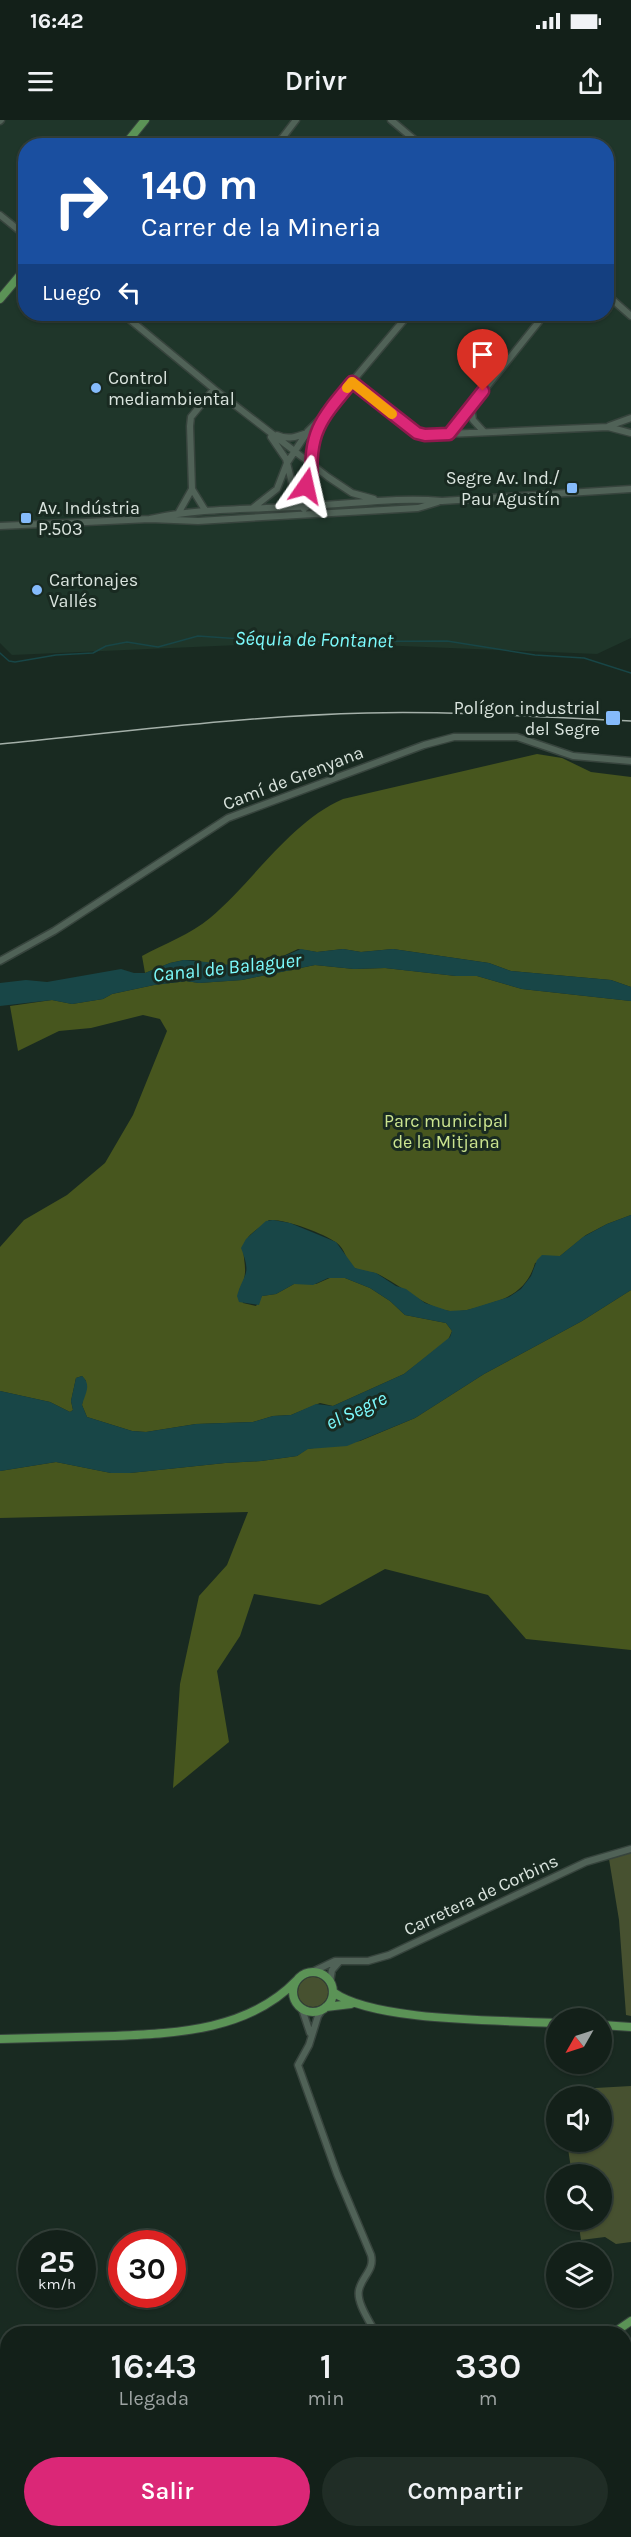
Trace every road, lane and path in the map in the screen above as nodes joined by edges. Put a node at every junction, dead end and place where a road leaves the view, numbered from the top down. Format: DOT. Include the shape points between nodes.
graph roads {
  1 [pos="145,120"];
  2 [pos="296,120"];
  3 [pos="391,120"];
  4 [pos="130,138"];
  5 [pos="282,138"];
  6 [pos="412,138"];
  7 [pos="0,215"];
  8 [pos="18,230"];
  9 [pos="18,278"];
  10 [pos="0,299"];
  11 [pos="614,301"];
  12 [pos="631,316"];
  13 [pos="132,321"];
  14 [pos="403,321"];
  15 [pos="539,321"];
  16 [pos="352,382"];
  17 [pos="214,389"];
  18 [pos="471,405"];
  19 [pos="324,415"];
  20 [pos="631,418"];
  21 [pos="608,427"];
  22 [pos="263,428"];
  23 [pos="483,432"];
  24 [pos="631,432"];
  25 [pos="307,433"];
  26 [pos="449,434"];
  27 [pos="315,439"];
  28 [pos="294,451"];
  29 [pos="287,463"];
  30 [pos="311,465"];
  31 [pos="312,481"];
  32 [pos="292,484"];
  33 [pos="192,489"];
  34 [pos="631,489"];
  35 [pos="380,501"];
  36 [pos="442,501"];
  37 [pos="253,507"];
  38 [pos="307,507"];
  39 [pos="205,510"];
  40 [pos="179,512"];
  41 [pos="319,514"];
  42 [pos="297,515"];
  43 [pos="150,519"];
  44 [pos="0,526"];
  45 [pos="630,760"];
  46 [pos="0,961"];
  47 [pos="631,1849"];
  48 [pos="342,1960"];
  49 [pos="312,1972"];
  50 [pos="297,1980"];
  51 [pos="330,1982"];
  52 [pos="333,1992"];
  53 [pos="272,2002"];
  54 [pos="353,2003"];
  55 [pos="300,2007"];
  56 [pos="324,2009"];
  57 [pos="546,2023"];
  58 [pos="612,2026"];
  59 [pos="631,2027"];
  60 [pos="310,2034"];
  61 [pos="0,2038"];
  62 [pos="372,2326"];
  1 -- 4 [label="main road"];
  2 -- 5 [label="street"];
  3 -- 6 [label="street"];
  7 -- 8 [label="street"];
  9 -- 10 [label="main road"];
  11 -- 12 [label="street"];
  13 -- 17 [label="street"];
  14 -- 16 [label="street"];
  15 -- 18 [label="street"];
  16 -- 19 [label="street"];
  16 -- 26 [label="street" via="417,433"];
  17 -- 22 [label="street"];
  17 -- 33 [label="street" via="191,417"];
  18 -- 23 [label="street" via="473,420"];
  18 -- 26 [label="street"];
  19 -- 25 [label="street"];
  19 -- 27 [label="street"];
  20 -- 21 [label="street"];
  21 -- 23 [label="street"];
  21 -- 24 [label="street"];
  22 -- 25 [label="street" via="284,438"];
  22 -- 28 [label="street"];
  22 -- 29 [label="street"];
  23 -- 26 [label="street"];
  25 -- 27 [label="street"];
  25 -- 28 [label="street"];
  27 -- 30 [label="street"];
  28 -- 29 [label="street"];
  28 -- 30 [label="street"];
  29 -- 32 [label="street"];
  29 -- 37 [label="street" via="276,489"];
  30 -- 31 [label="street"];
  30 -- 35 [label="street" via="352,493"];
  31 -- 32 [label="street" via="299,487"];
  31 -- 38 [label="street"];
  32 -- 38 [label="street"];
  33 -- 39 [label="street"];
  33 -- 40 [label="street"];
  34 -- 36 [label="street"];
  35 -- 36 [label="street"];
  35 -- 38 [label="street"];
  36 -- 41 [label="street" via="418,508"];
  37 -- 38 [label="street"];
  37 -- 39 [label="street"];
  38 -- 41 [label="street"];
  38 -- 42 [label="street"];
  39 -- 40 [label="street"];
  40 -- 43 [label="street"];
  41 -- 42 [label="street"];
  42 -- 43 [label="street" via="198,521"];
  43 -- 44 [label="street"];
  45 -- 46 [label="street, Camí de Grenyana" via="573,756 517,737 454,738 424,745 227,818 54,931"];
  47 -- 48 [label="street, Carretera de Corbins" via="586,1863 389,1955 368,1961"];
  48 -- 49 [label="street"];
  48 -- 51 [label="street" via="334,1966"];
  49 -- 50 [label="main road"];
  49 -- 51 [label="main road" via="323,1974"];
  50 -- 53 [label="main road"];
  50 -- 55 [label="main road" via="293,1989"];
  51 -- 52 [label="main road"];
  52 -- 54 [label="main road"];
  52 -- 56 [label="main road"];
  53 -- 55 [label="main road"];
  53 -- 61 [label="main road" via="221,2024 184,2032"];
  54 -- 56 [label="main road"];
  54 -- 57 [label="main road" via="448,2018"];
  55 -- 56 [label="main road" via="316,2012"];
  55 -- 60 [label="street"];
  56 -- 60 [label="street"];
  58 -- 59 [label="main road"];
  60 -- 62 [label="street" via="309,2045 298,2065 371,2255 372,2264 359,2291"];
}
